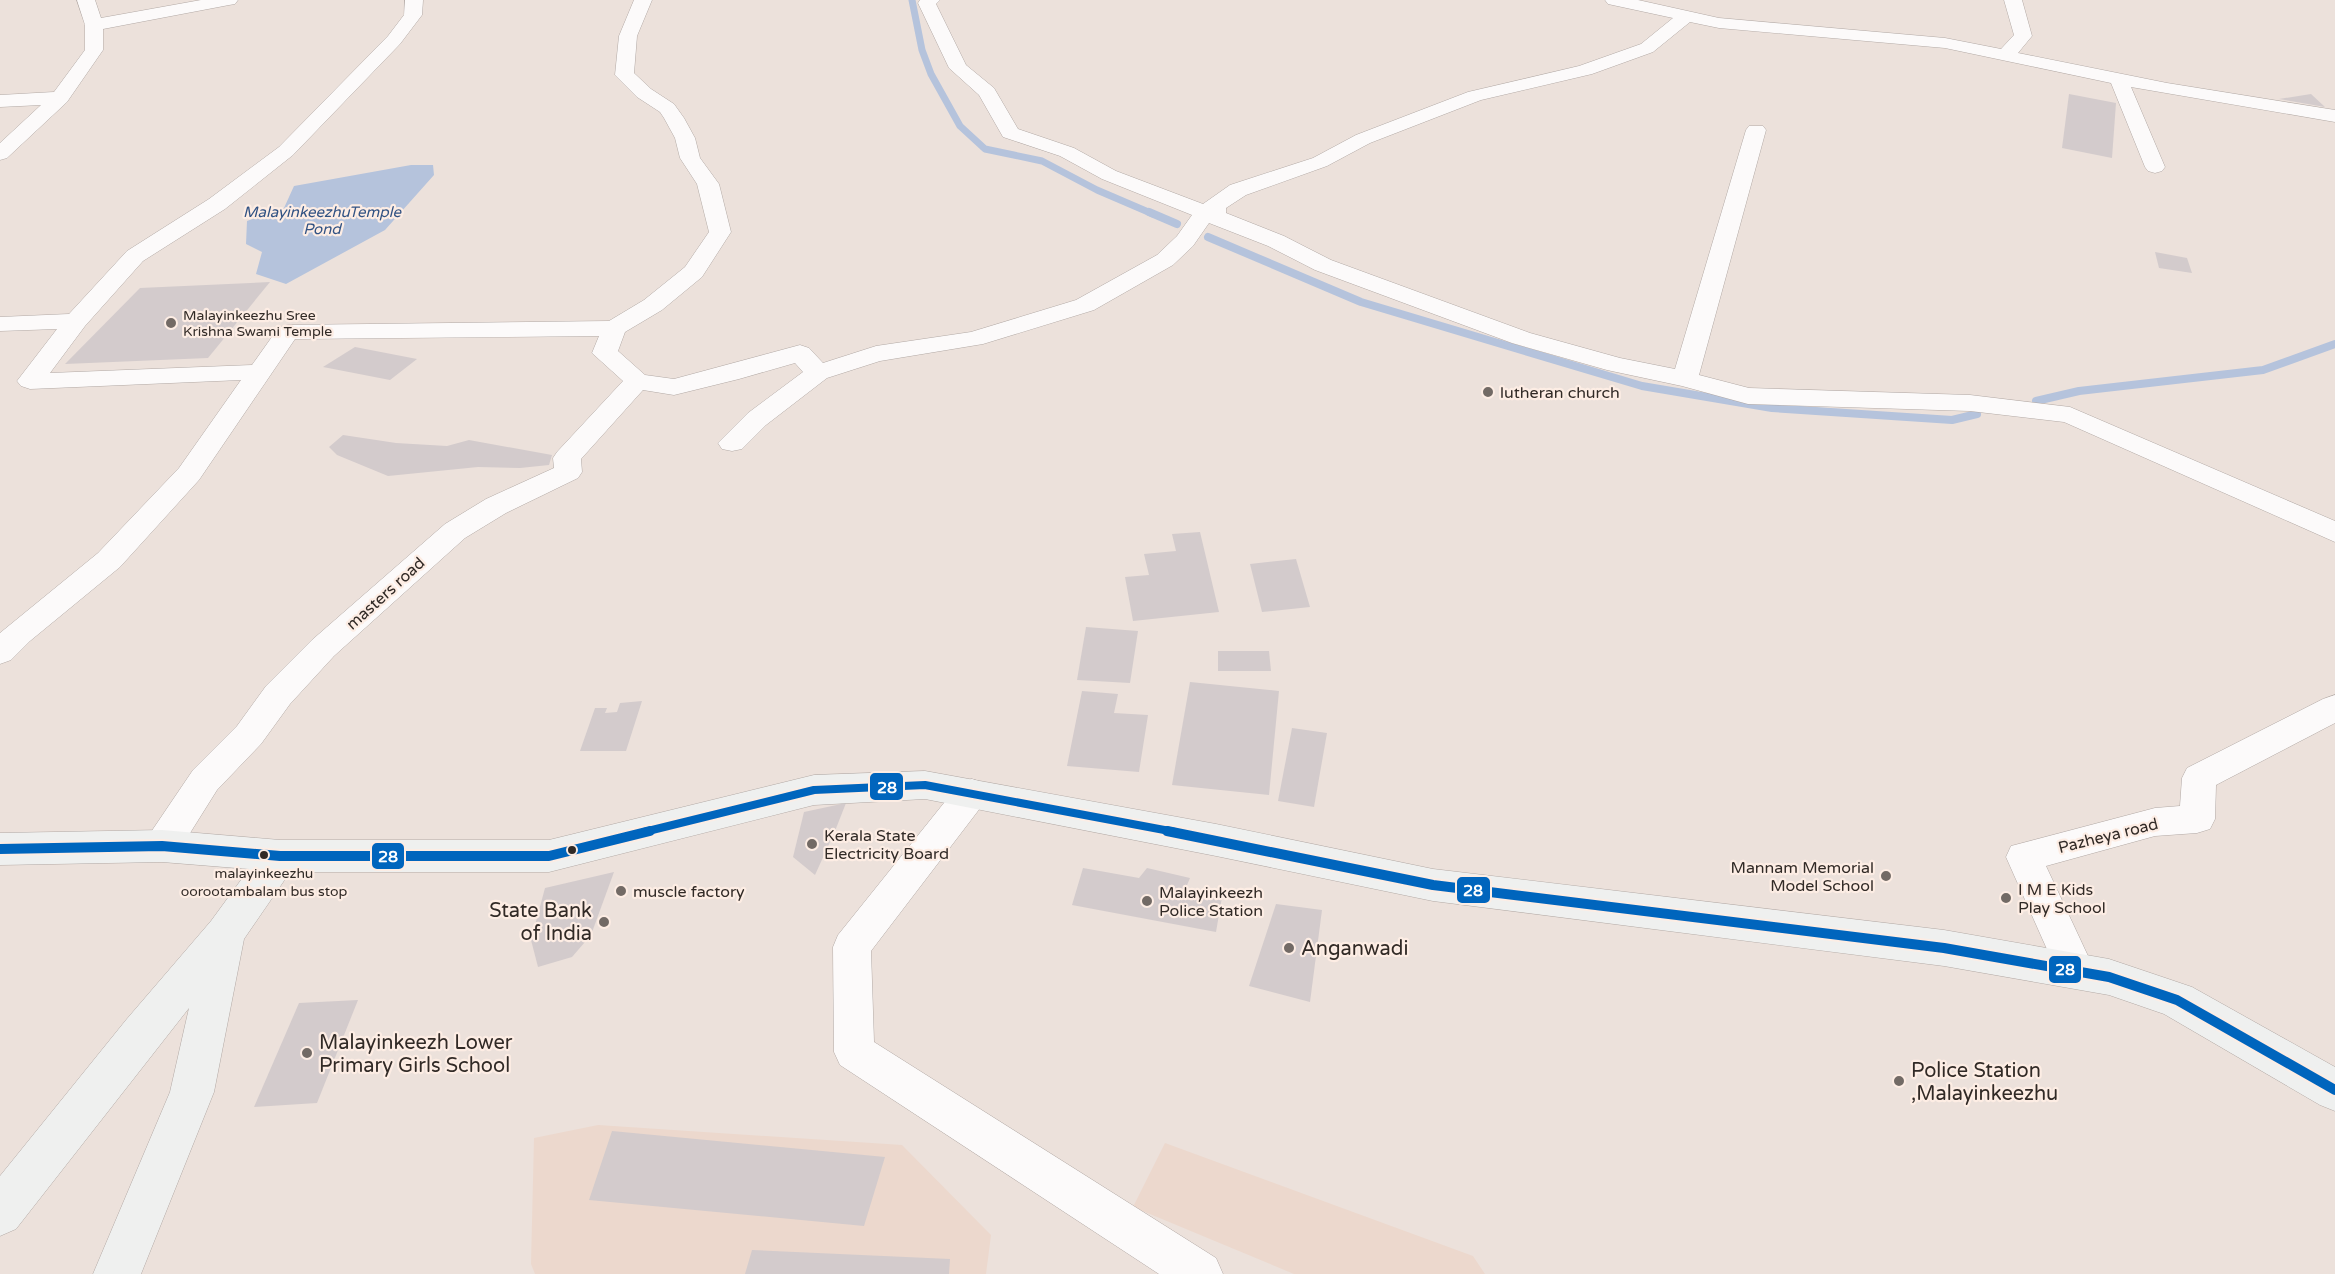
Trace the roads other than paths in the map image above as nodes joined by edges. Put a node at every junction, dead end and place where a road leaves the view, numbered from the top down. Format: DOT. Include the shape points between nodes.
graph roads {
  1 [pos="86,0"];
  2 [pos="229,0"];
  3 [pos="414,0"];
  4 [pos="643,0"];
  5 [pos="931,0"];
  6 [pos="1614,0"];
  7 [pos="2013,0"];
  8 [pos="1687,16"];
  9 [pos="94,25"];
  10 [pos="2006,55"];
  11 [pos="2119,79"];
  12 [pos="60,98"];
  13 [pos="0,101"];
  14 [pos="2335,116"];
  15 [pos="1756,130"];
  16 [pos="0,154"];
  17 [pos="2155,166"];
  18 [pos="1211,212"];
  19 [pos="76,321"];
  20 [pos="0,324"];
  21 [pos="614,328"];
  22 [pos="261,372"];
  23 [pos="818,373"];
  24 [pos="1685,379"];
  25 [pos="638,381"];
  26 [pos="732,443"];
  27 [pos="2335,532"];
  28 [pos="0,652"];
  29 [pos="2335,708"];
  30 [pos="972,793"];
  31 [pos="162,846"];
  32 [pos="0,849"];
  33 [pos="280,856"];
  34 [pos="225,933"];
  35 [pos="2076,971"];
  36 [pos="2335,1089"];
  37 [pos="0,1213"];
  38 [pos="117,1274"];
  39 [pos="1200,1274"];
  1 -- 9 [label="street"];
  2 -- 9 [label="street"];
  3 -- 19 [label="street" via="413,15 394,40 286,151 217,204 135,256"];
  4 -- 21 [label="street" via="631,21 624,75 667,108 674,118 690,158 708,184 720,232 694,272 653,305"];
  5 -- 18 [label="street" via="927,3 958,68 987,92 1010,133 1067,152 1109,176"];
  6 -- 8 [label="street"];
  7 -- 10 [label="street" via="2023,36"];
  8 -- 10 [label="street" via="1719,23 1946,43"];
  8 -- 18 [label="street" via="1647,48 1585,70 1475,96 1363,138 1320,162 1238,190"];
  9 -- 12 [label="street" via="94,50"];
  10 -- 11 [label="street"];
  11 -- 14 [label="street"];
  11 -- 17 [label="street"];
  12 -- 13 [label="street"];
  12 -- 16 [label="street"];
  15 -- 24 [label="street"];
  18 -- 23 [label="street" via="1165,260 1085,305 974,339 876,354"];
  18 -- 24 [label="street" via="1323,265 1521,338 1616,365"];
  19 -- 20 [label="street"];
  19 -- 22 [label="street" via="30,381"];
  21 -- 22 [label="street" via="288,332"];
  21 -- 25 [label="street" via="605,353"];
  22 -- 28 [label="street" via="189,474 133,535"];
  23 -- 25 [label="street" via="800,353 674,387"];
  23 -- 26 [label="street"];
  24 -- 27 [label="street" via="1748,396 1970,403 2070,416"];
  25 -- 31 [label="street, masters road" via="567,458 568,472 496,506 455,531 322,648 278,695 249,735 205,780"];
  29 -- 35 [label="street, Pazheya road" via="2199,778 2197,819 2155,822 2024,857"];
  30 -- 33 [label="main road" via="925,785 814,790 549,856"];
  30 -- 35 [label="main road" via="1433,885 1944,948"];
  30 -- 39 [label="street" via="852,946 854,1052"];
  31 -- 32 [label="main road"];
  31 -- 33 [label="main road"];
  33 -- 34 [label="main road"];
  34 -- 37 [label="main road"];
  34 -- 38 [label="main road" via="192,1092"];
  35 -- 36 [label="main road" via="2109,977 2177,1000"];
}
